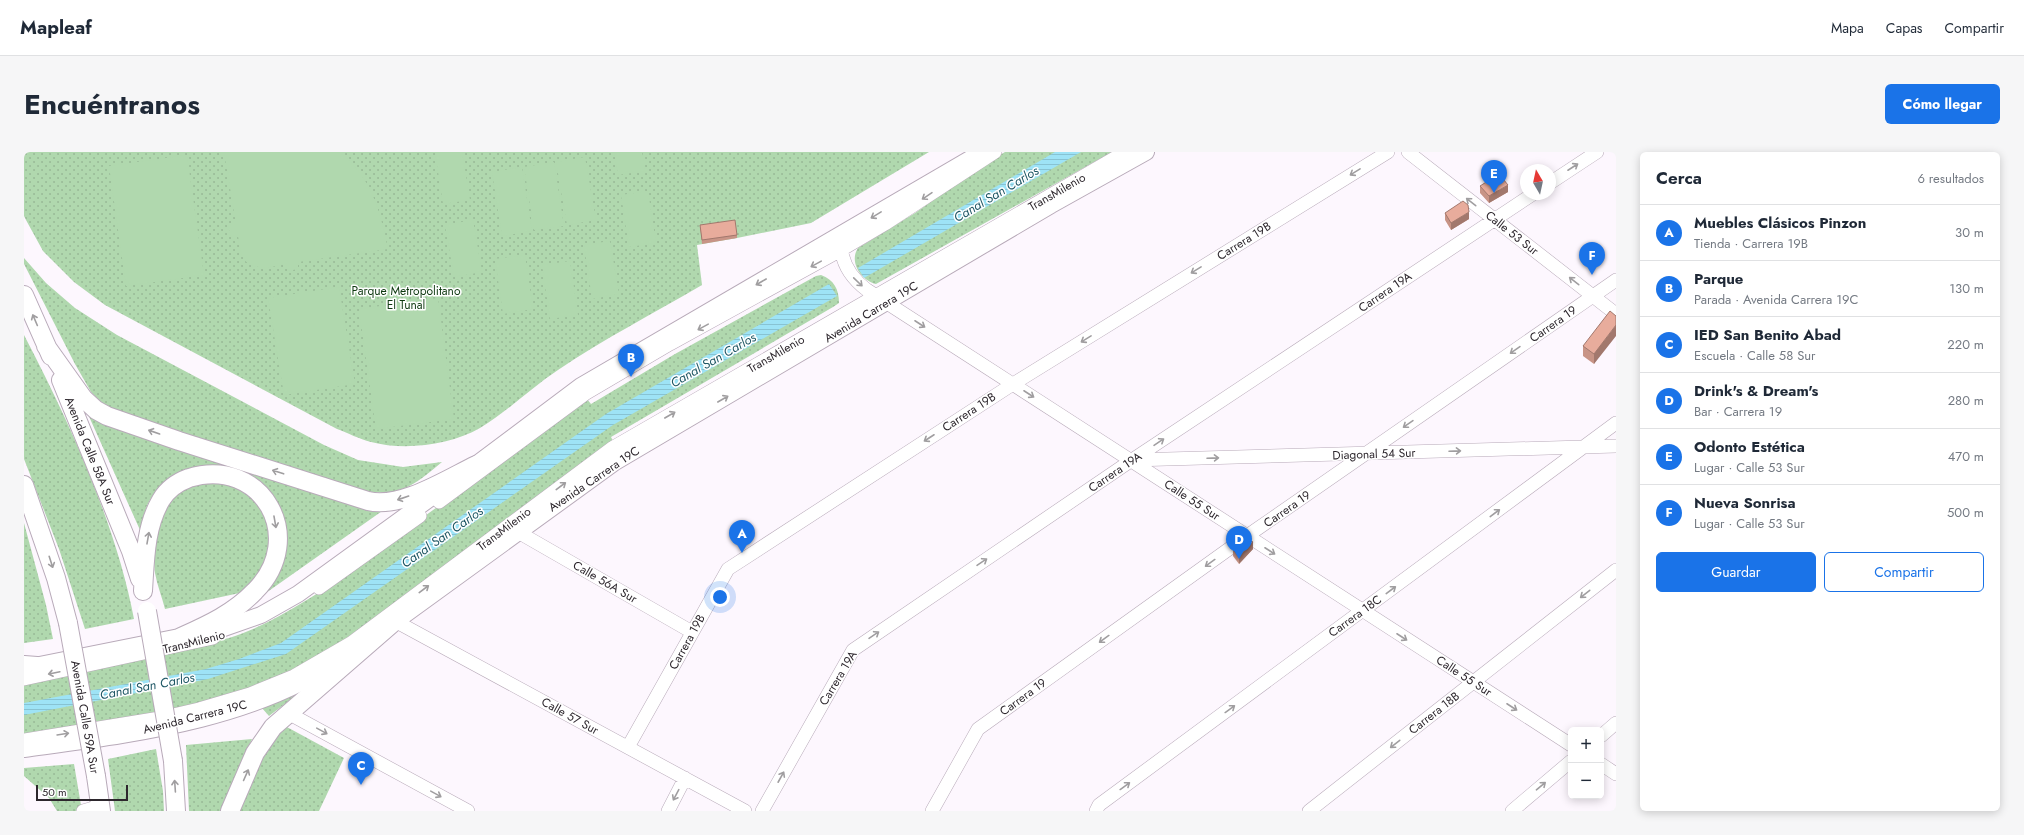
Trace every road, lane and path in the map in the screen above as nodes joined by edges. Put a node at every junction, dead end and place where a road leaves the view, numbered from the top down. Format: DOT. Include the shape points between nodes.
graph roads {
  1 [pos="982,152"];
  2 [pos="995,152"];
  3 [pos="1125,152"];
  4 [pos="1146,152"];
  5 [pos="1388,152"];
  6 [pos="1408,152"];
  7 [pos="1597,152"];
  8 [pos="1556,179"];
  9 [pos="1524,200"];
  10 [pos="1494,220"];
  11 [pos="842,242"];
  12 [pos="1616,280"];
  13 [pos="24,295"];
  14 [pos="1593,296"];
  15 [pos="882,299"];
  16 [pos="1616,314"];
  17 [pos="46,346"];
  18 [pos="1013,384"];
  19 [pos="1616,423"];
  20 [pos="1616,446"];
  21 [pos="1583,448"];
  22 [pos="1366,454"];
  23 [pos="1132,460"];
  24 [pos="476,465"];
  25 [pos="24,485"];
  26 [pos="24,506"];
  27 [pos="40,530"];
  28 [pos="518,532"];
  29 [pos="1248,536"];
  30 [pos="1616,570"];
  31 [pos="143,591"];
  32 [pos="1362,611"];
  33 [pos="396,621"];
  34 [pos="692,632"];
  35 [pos="181,637"];
  36 [pos="28,666"];
  37 [pos="24,679"];
  38 [pos="1473,682"];
  39 [pos="288,713"];
  40 [pos="1616,723"];
  41 [pos="1604,733"];
  42 [pos="24,740"];
  43 [pos="1568,743"];
  44 [pos="628,747"];
  45 [pos="24,749"];
  46 [pos="1569,763"];
  47 [pos="1604,766"];
  48 [pos="1616,774"];
  49 [pos="685,778"];
  50 [pos="101,808"];
  51 [pos="82,811"];
  52 [pos="176,811"];
  53 [pos="230,811"];
  54 [pos="468,811"];
  55 [pos="668,811"];
  56 [pos="745,811"];
  57 [pos="762,811"];
  58 [pos="932,811"];
  59 [pos="1096,811"];
  60 [pos="1309,811"];
  61 [pos="1512,811"];
  1 -- 11 [label="main road, one-way"];
  2 -- 11 [label="street, TransMilenio, one-way" via="891,220"];
  3 -- 15 [label="street, TransMilenio"];
  4 -- 15 [label="main road, Avenida Carrera 19C"];
  5 -- 18 [label="street, Carrera 19B, one-way"];
  10 -- 6 [label="street, Calle 53 Sur, one-way"];
  8 -- 7 [label="street, one-way"];
  9 -- 10 [label="street, Carrera 19A"];
  14 -- 10 [label="street, Calle 53 Sur, one-way"];
  23 -- 10 [label="street, Carrera 19A, one-way"];
  11 -- 15 [label="street, Calle 55 Sur, one-way" via="843,260 851,274 861,286"];
  11 -- 24 [label="main road, one-way" via="581,386"];
  11 -- 37 [label="street, TransMilenio, one-way" via="585,394 342,572 297,602 254,626 180,646"];
  12 -- 14 [label="street, Carrera 19"];
  17 -- 13 [label="highway, Avenida Calle 58A Sur, one-way"];
  14 -- 16 [label="street, Calle 53 Sur"];
  14 -- 22 [label="street, Carrera 19, one-way"];
  15 -- 18 [label="street, Calle 55 Sur, one-way"];
  28 -- 15 [label="main road, Avenida Carrera 19C, one-way" via="615,462"];
  42 -- 15 [label="street, TransMilenio, one-way" via="192,711 250,694 294,676 351,643 612,448"];
  24 -- 17 [label="highway, one-way" via="407,497 383,503 368,501 108,416 96,410 83,398"];
  17 -- 31 [label="highway, Avenida Calle 58A Sur" via="131,551"];
  18 -- 23 [label="street, Calle 55 Sur, one-way"];
  18 -- 34 [label="street, Carrera 19B, one-way" via="728,569"];
  19 -- 21 [label="street, Carrera 18C"];
  20 -- 21 [label="street, Diagonal 54 Sur"];
  22 -- 21 [label="street, Diagonal 54 Sur, one-way"];
  32 -- 21 [label="street, Carrera 18C, one-way"];
  23 -- 22 [label="street, Diagonal 54 Sur, one-way"];
  22 -- 29 [label="street, Carrera 19"];
  23 -- 29 [label="street, Calle 55 Sur"];
  57 -- 23 [label="street, Carrera 19A, one-way" via="853,650"];
  24 -- 35 [label="main road" via="275,608 242,623"];
  25 -- 27 [label="highway"];
  26 -- 27 [label="highway"];
  27 -- 50 [label="highway, Avenida Calle 59A Sur, one-way, bridge" via="68,623"];
  28 -- 33 [label="main road, Avenida Carrera 19C"];
  28 -- 34 [label="street, Calle 56A Sur"];
  29 -- 32 [label="street, Calle 55 Sur, one-way"];
  29 -- 58 [label="street, Carrera 19, one-way" via="978,729"];
  30 -- 38 [label="street, Carrera 18B, one-way"];
  31 -- 35 [label="highway, one-way" via="150,528 161,498 171,488 183,480 198,475 215,475 234,478 254,488 267,501 275,518 278,537 275,558 266,576 256,591 228,614"];
  52 -- 31 [label="highway, Avenida Calle 58A Sur, one-way, bridge" via="173,761"];
  32 -- 38 [label="street, Calle 55 Sur, one-way"];
  59 -- 32 [label="street, Carrera 18C, one-way" via="1100,805"];
  33 -- 39 [label="highway"];
  33 -- 44 [label="street, Calle 57 Sur"];
  33 -- 45 [label="main road, Avenida Carrera 19C" via="318,674 259,700 171,725"];
  34 -- 44 [label="street, Carrera 19B"];
  35 -- 36 [label="main road"];
  38 -- 43 [label="street, Calle 55 Sur, one-way"];
  38 -- 60 [label="street, Carrera 18B, one-way"];
  53 -- 39 [label="highway, one-way" via="261,743"];
  39 -- 54 [label="street, one-way"];
  40 -- 41 [label="street"];
  44 -- 49 [label="street, Calle 57 Sur"];
  61 -- 46 [label="street, one-way"];
  47 -- 48 [label="street"];
  49 -- 55 [label="street, one-way"];
  49 -- 56 [label="street, Calle 57 Sur"];
  50 -- 51 [label="street"];
}
